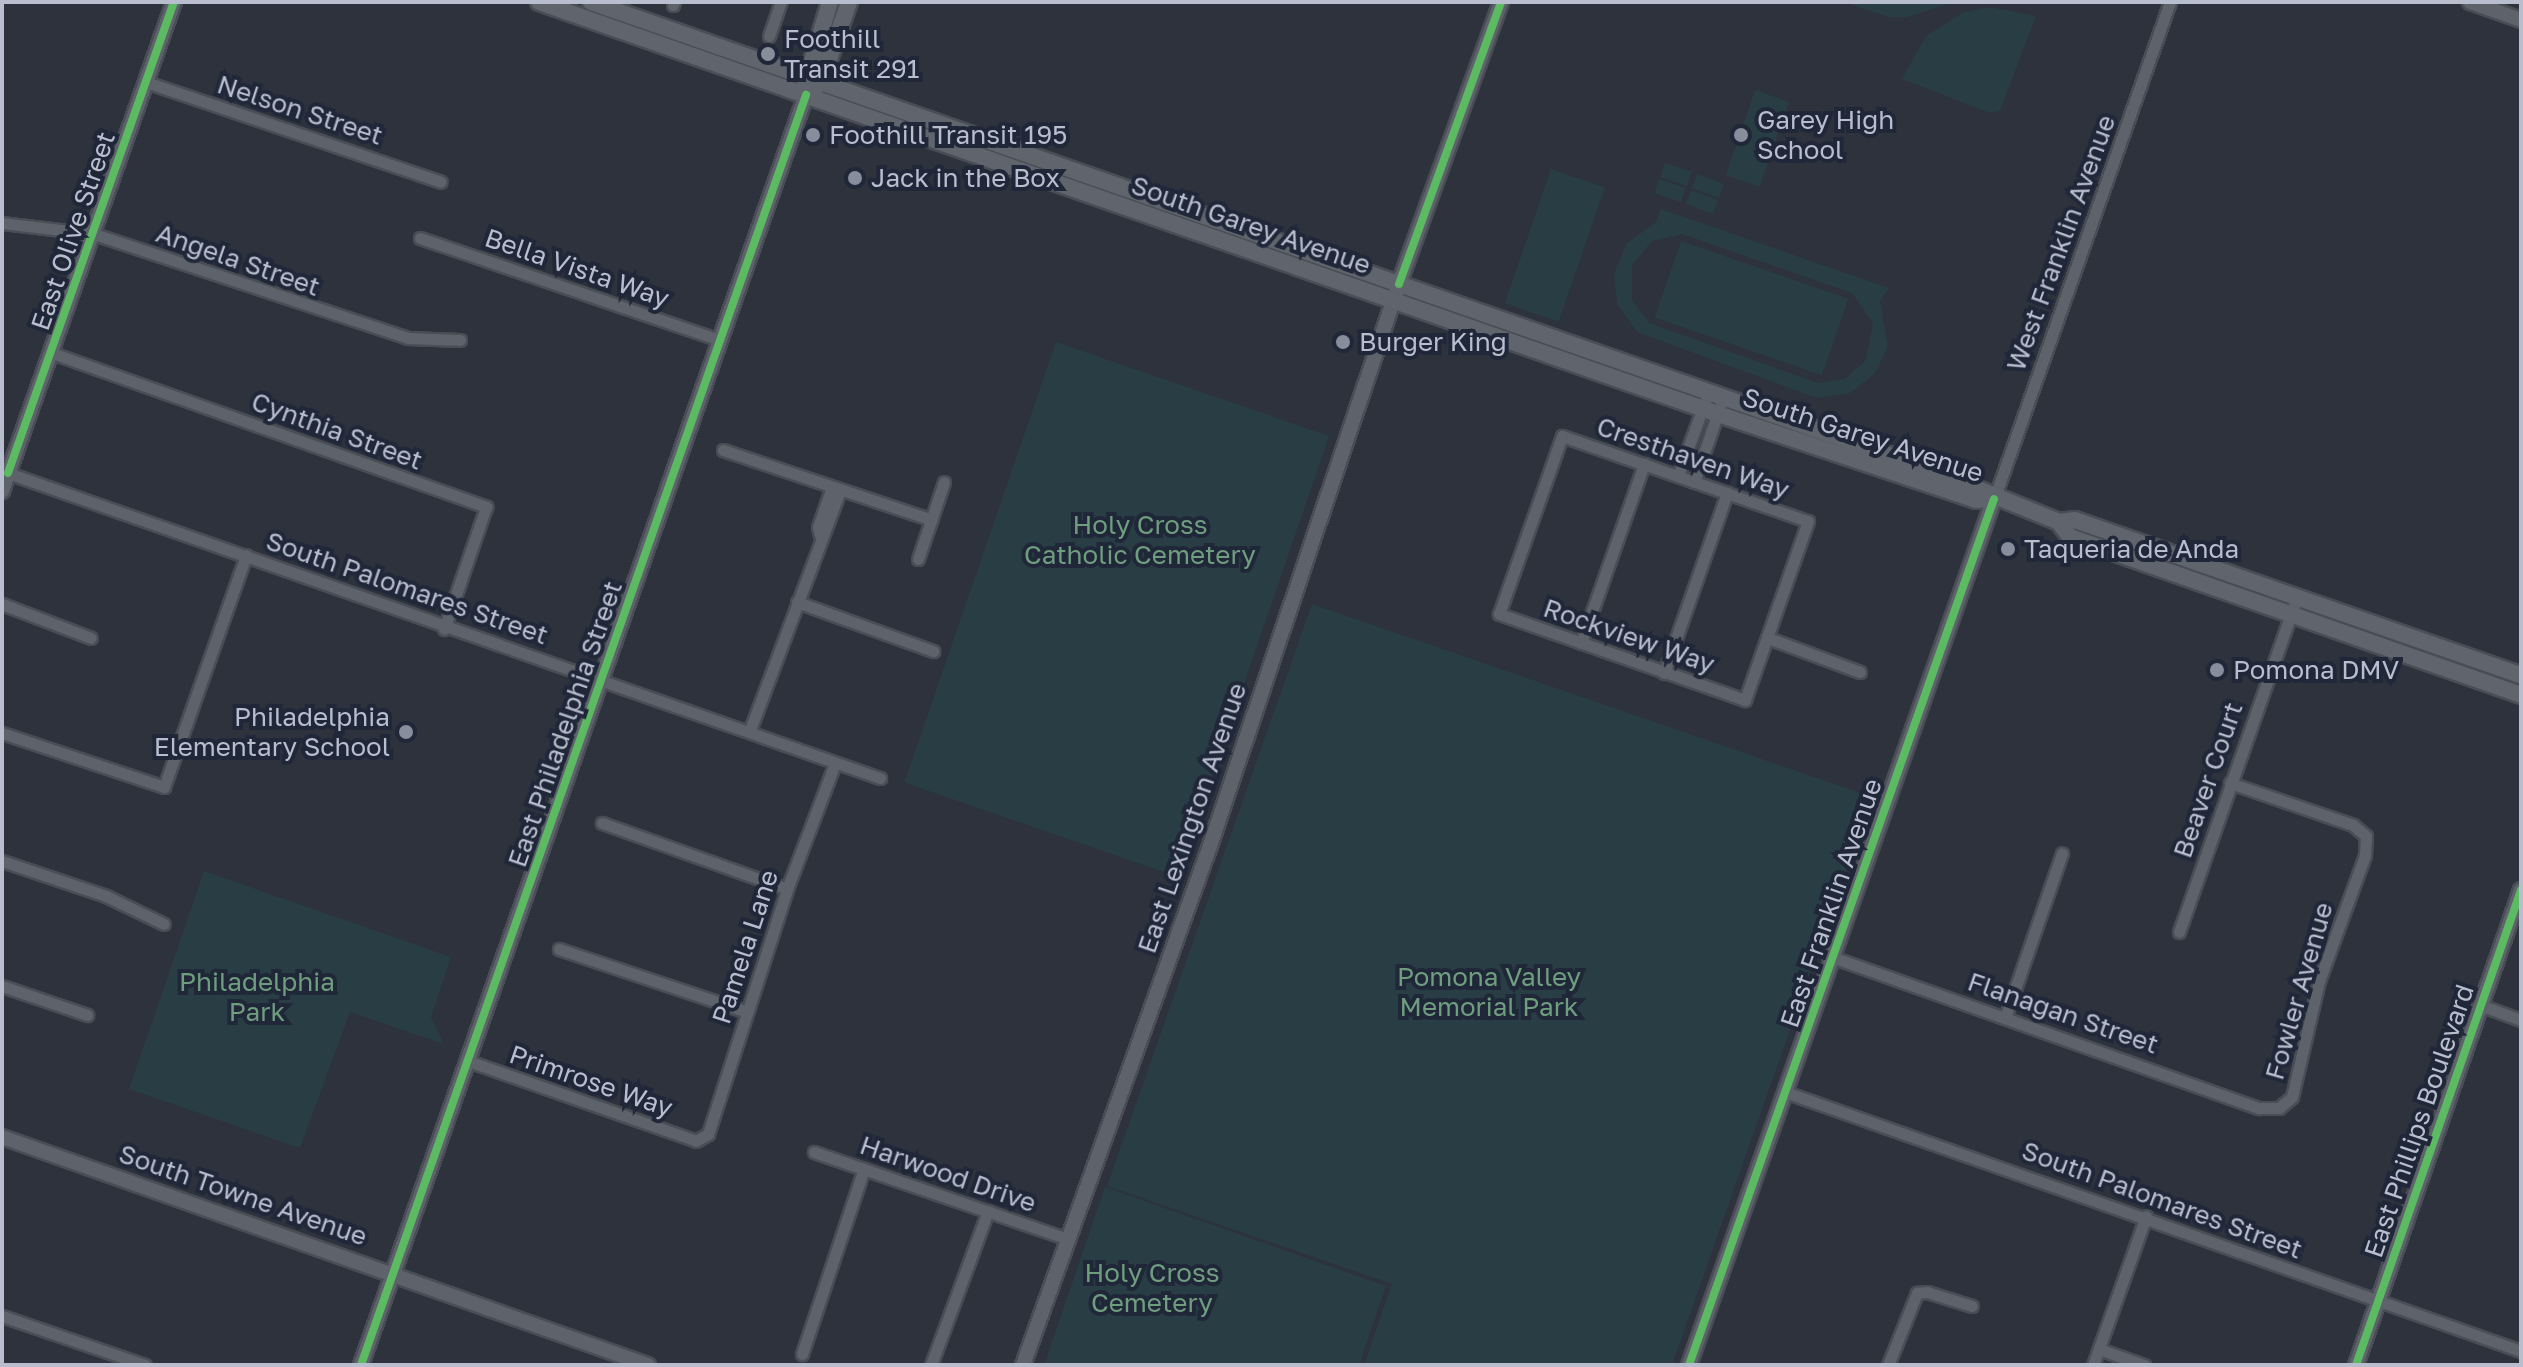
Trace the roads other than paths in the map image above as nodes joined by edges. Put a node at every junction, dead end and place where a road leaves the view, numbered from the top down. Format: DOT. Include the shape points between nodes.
graph roads {
  1 [pos="174,2"];
  2 [pos="539,2"];
  3 [pos="591,2"];
  4 [pos="781,2"];
  5 [pos="830,2"];
  6 [pos="849,2"];
  7 [pos="1501,2"];
  8 [pos="2170,2"];
  9 [pos="2470,2"];
  10 [pos="2521,20"];
  11 [pos="769,36"];
  12 [pos="804,76"];
  13 [pos="146,82"];
  14 [pos="821,82"];
  15 [pos="806,95"];
  16 [pos="1020,161"];
  17 [pos="441,182"];
  18 [pos="2,223"];
  19 [pos="94,234"];
  20 [pos="420,238"];
  21 [pos="1396,292"];
  22 [pos="460,340"];
  23 [pos="720,340"];
  24 [pos="52,353"];
  25 [pos="1713,403"];
  26 [pos="723,450"];
  27 [pos="1644,464"];
  28 [pos="8,473"];
  29 [pos="1678,476"];
  30 [pos="944,482"];
  31 [pos="1694,482"];
  32 [pos="836,488"];
  33 [pos="2,491"];
  34 [pos="1727,493"];
  35 [pos="1994,499"];
  36 [pos="932,520"];
  37 [pos="246,555"];
  38 [pos="918,559"];
  39 [pos="797,602"];
  40 [pos="2,604"];
  41 [pos="2293,607"];
  42 [pos="1499,614"];
  43 [pos="444,629"];
  44 [pos="91,638"];
  45 [pos="1768,638"];
  46 [pos="1581,643"];
  47 [pos="933,651"];
  48 [pos="1860,672"];
  49 [pos="1664,673"];
  50 [pos="2521,675"];
  51 [pos="602,676"];
  52 [pos="2521,695"];
  53 [pos="750,730"];
  54 [pos="2,733"];
  55 [pos="835,763"];
  56 [pos="880,778"];
  57 [pos="2230,783"];
  58 [pos="602,823"];
  59 [pos="2062,853"];
  60 [pos="2,861"];
  61 [pos="787,889"];
  62 [pos="2521,890"];
  63 [pos="164,924"];
  64 [pos="2179,932"];
  65 [pos="559,949"];
  66 [pos="1832,957"];
  67 [pos="2,986"];
  68 [pos="2480,1005"];
  69 [pos="747,1012"];
  70 [pos="87,1015"];
  71 [pos="2006,1015"];
  72 [pos="2521,1020"];
  73 [pos="471,1062"];
  74 [pos="1788,1093"];
  75 [pos="2279,1108"];
  76 [pos="2,1137"];
  77 [pos="696,1141"];
  78 [pos="814,1152"];
  79 [pos="864,1169"];
  80 [pos="988,1211"];
  81 [pos="2146,1216"];
  82 [pos="1068,1239"];
  83 [pos="394,1272"];
  84 [pos="2378,1301"];
  85 [pos="1972,1306"];
  86 [pos="2,1316"];
  87 [pos="2099,1349"];
  88 [pos="2521,1351"];
  89 [pos="802,1354"];
  90 [pos="145,1365"];
  91 [pos="361,1365"];
  92 [pos="648,1365"];
  93 [pos="931,1365"];
  94 [pos="1023,1365"];
  95 [pos="1689,1365"];
  96 [pos="1888,1365"];
  97 [pos="2093,1365"];
  98 [pos="2144,1365"];
  99 [pos="2356,1365"];
  1 -- 13 [label="street, East Olive Street"];
  2 -- 15 [label="main road, South Garey Avenue"];
  3 -- 12 [label="main road, South Garey Avenue"];
  4 -- 11 [label="street"];
  5 -- 12 [label="main road"];
  6 -- 14 [label="main road"];
  7 -- 21 [label="street, East Lexington Avenue"];
  8 -- 35 [label="street, West Franklin Avenue"];
  9 -- 10 [label="street"];
  12 -- 14 [label="main road, South Garey Avenue"];
  12 -- 15 [label="main road"];
  13 -- 17 [label="street, Nelson Street"];
  13 -- 19 [label="street, East Olive Street"];
  14 -- 15 [label="main road"];
  14 -- 16 [label="main road, South Garey Avenue"];
  15 -- 16 [label="main road, South Garey Avenue"];
  15 -- 23 [label="street, East Philadelphia Street"];
  16 -- 21 [label="main road, South Garey Avenue"];
  18 -- 19 [label="street, Angela Street"];
  19 -- 22 [label="street, Angela Street" via="408,338"];
  19 -- 24 [label="street, East Olive Street"];
  20 -- 23 [label="street, Bella Vista Way"];
  21 -- 25 [label="main road, South Garey Avenue"];
  21 -- 82 [label="street, East Lexington Avenue" via="1210,846"];
  23 -- 51 [label="street, East Philadelphia Street"];
  24 -- 28 [label="street, East Olive Street"];
  24 -- 43 [label="street, Cynthia Street" via="486,507"];
  25 -- 29 [label="street"];
  25 -- 31 [label="street"];
  25 -- 35 [label="main road, South Garey Avenue" via="1926,468"];
  26 -- 32 [label="street"];
  27 -- 29 [label="street, Cresthaven Way"];
  27 -- 42 [label="street, Cresthaven Way" via="1562,436"];
  27 -- 46 [label="street"];
  28 -- 33 [label="street, East Olive Street"];
  28 -- 37 [label="street, South Palomares Street"];
  29 -- 31 [label="street, Cresthaven Way"];
  30 -- 36 [label="street"];
  31 -- 34 [label="street, Cresthaven Way"];
  32 -- 36 [label="street"];
  32 -- 39 [label="street" via="818,527 820,535"];
  34 -- 45 [label="street, Cresthaven Way" via="1808,521"];
  34 -- 49 [label="street"];
  35 -- 41 [label="main road, South Garey Avenue" via="2059,522 2070,537"];
  35 -- 66 [label="street, East Franklin Avenue"];
  36 -- 38 [label="street"];
  37 -- 43 [label="street, South Palomares Street"];
  37 -- 54 [label="street" via="164,787"];
  39 -- 47 [label="street"];
  39 -- 53 [label="street"];
  40 -- 44 [label="street"];
  41 -- 50 [label="main road, South Garey Avenue"];
  41 -- 52 [label="main road, South Garey Avenue"];
  41 -- 57 [label="street, Beaver Court"];
  42 -- 46 [label="street, Rockview Way"];
  43 -- 51 [label="street, South Palomares Street"];
  45 -- 48 [label="street"];
  45 -- 49 [label="street, Rockview Way" via="1745,700"];
  46 -- 49 [label="street, Rockview Way"];
  51 -- 53 [label="street, South Palomares Street"];
  51 -- 73 [label="street, East Philadelphia Street"];
  53 -- 55 [label="street, South Palomares Street"];
  55 -- 56 [label="street, South Palomares Street"];
  55 -- 61 [label="street, Pamela Lane"];
  57 -- 64 [label="street, Beaver Court"];
  57 -- 75 [label="street, Fowler Avenue" via="2353,825 2366,836 2365,855 2319,981 2292,1097"];
  58 -- 61 [label="street"];
  59 -- 71 [label="street"];
  60 -- 63 [label="street" via="106,896"];
  61 -- 69 [label="street, Pamela Lane"];
  62 -- 68 [label="street, East Phillips Boulevard"];
  65 -- 69 [label="street"];
  66 -- 71 [label="street, Flanagan Street"];
  66 -- 74 [label="street, East Franklin Avenue"];
  67 -- 70 [label="street"];
  68 -- 72 [label="street"];
  68 -- 84 [label="street, East Phillips Boulevard"];
  69 -- 77 [label="street, Pamela Lane" via="708,1134"];
  71 -- 75 [label="street, Flanagan Street" via="2259,1108"];
  73 -- 77 [label="street, Primrose Way"];
  73 -- 83 [label="street, East Philadelphia Street"];
  74 -- 81 [label="street, South Palomares Street"];
  74 -- 95 [label="street, East Franklin Avenue"];
  76 -- 83 [label="street, South Towne Avenue"];
  78 -- 79 [label="street, Harwood Drive"];
  79 -- 80 [label="street, Harwood Drive"];
  79 -- 89 [label="street"];
  80 -- 82 [label="street, Harwood Drive"];
  80 -- 93 [label="street"];
  81 -- 84 [label="street, South Palomares Street"];
  81 -- 87 [label="street"];
  82 -- 94 [label="street, East Lexington Avenue"];
  83 -- 91 [label="street, East Philadelphia Street"];
  83 -- 92 [label="street, South Towne Avenue"];
  84 -- 88 [label="street, South Palomares Street"];
  84 -- 99 [label="street, East Phillips Boulevard"];
  85 -- 96 [label="street" via="1917,1293"];
  86 -- 90 [label="street"];
  87 -- 97 [label="street"];
  87 -- 98 [label="street"];
}
